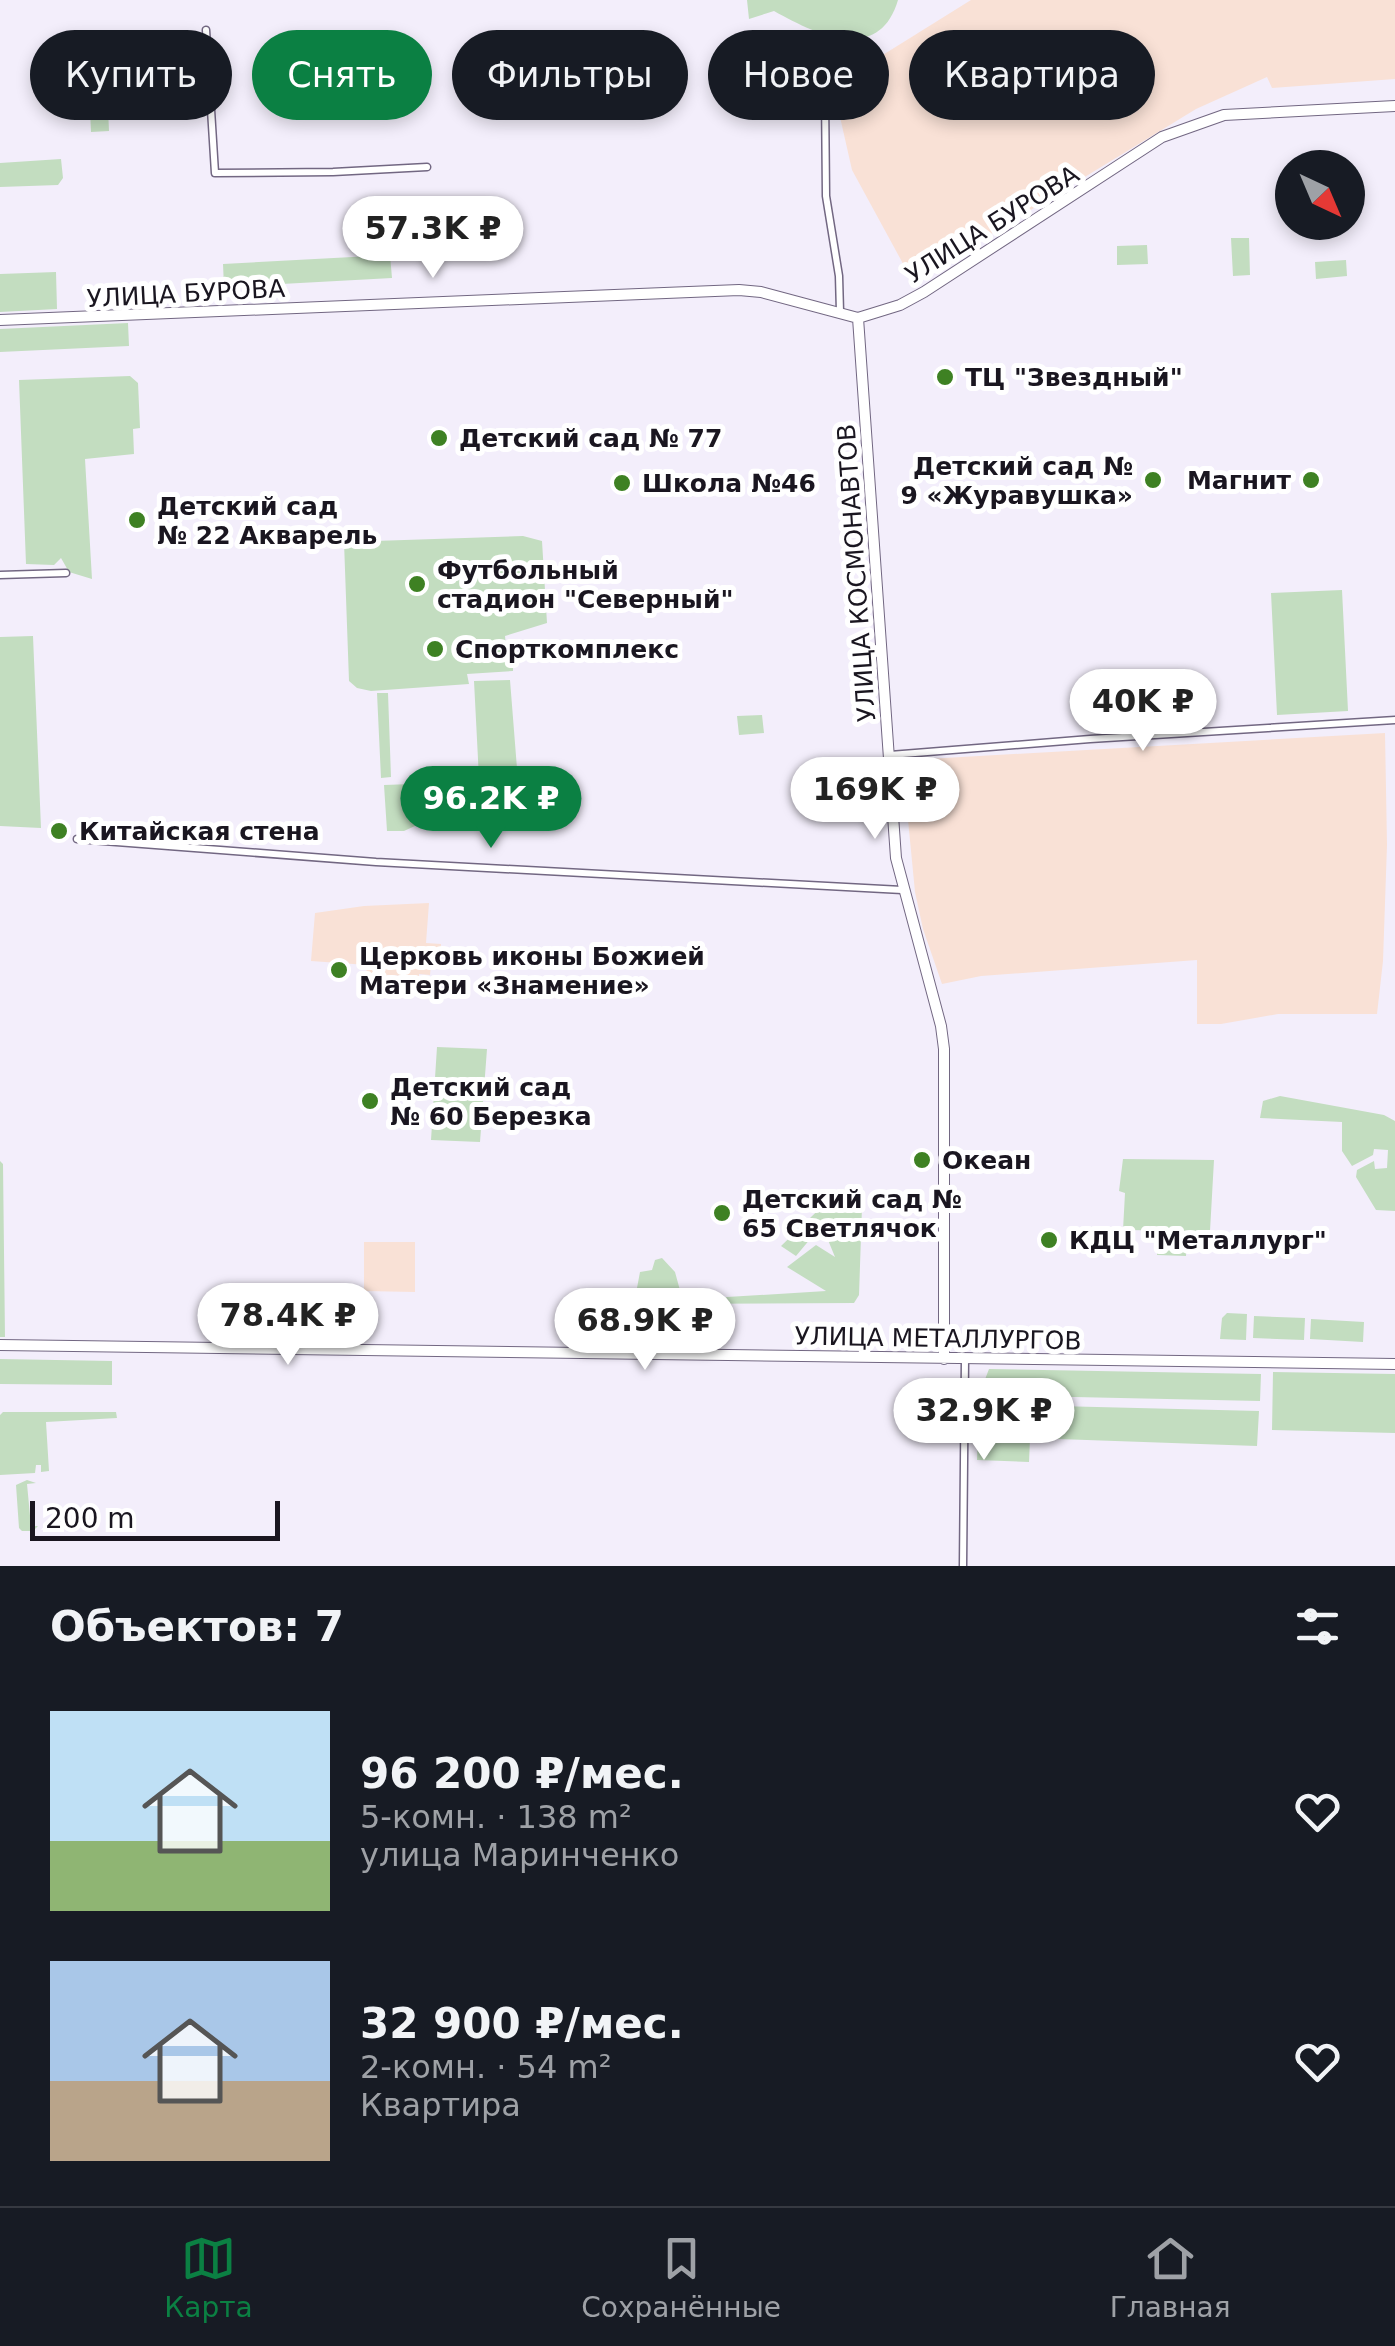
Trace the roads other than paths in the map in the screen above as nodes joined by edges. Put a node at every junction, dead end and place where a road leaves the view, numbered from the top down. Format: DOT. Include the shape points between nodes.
graph roads {
  1 [pos="1395,106"];
  2 [pos="212,120"];
  3 [pos="825,120"];
  4 [pos="427,166"];
  5 [pos="840,314"];
  6 [pos="858,318"];
  7 [pos="0,320"];
  8 [pos="0,574"];
  9 [pos="66,574"];
  10 [pos="1395,720"];
  11 [pos="888,756"];
  12 [pos="78,839"];
  13 [pos="902,890"];
  14 [pos="0,1345"];
  15 [pos="944,1359"];
  16 [pos="965,1359"];
  17 [pos="1395,1364"];
  18 [pos="963,1566"];
  1 -- 6 [label="main road, УЛИЦА БУРОВА" via="1224,115 1162,137 924,292"];
  2 -- 4 [label="street" via="215,172"];
  3 -- 5 [label="street"];
  5 -- 6 [label="main road, УЛИЦА БУРОВА"];
  5 -- 7 [label="main road, УЛИЦА БУРОВА" via="739,290"];
  6 -- 11 [label="main road, УЛИЦА КОСМОНАВТОВ"];
  8 -- 9 [label="street"];
  10 -- 11 [label="street"];
  11 -- 13 [label="main road, УЛИЦА КОСМОНАВТОВ"];
  12 -- 13 [label="street"];
  13 -- 15 [label="main road, УЛИЦА КОСМОНАВТОВ" via="942,1026"];
  14 -- 15 [label="main road, УЛИЦА МЕТАЛЛУРГОВ"];
  15 -- 16 [label="main road, УЛИЦА МЕТАЛЛУРГОВ"];
  16 -- 17 [label="main road, УЛИЦА МЕТАЛЛУРГОВ"];
  16 -- 18 [label="street"];
}
